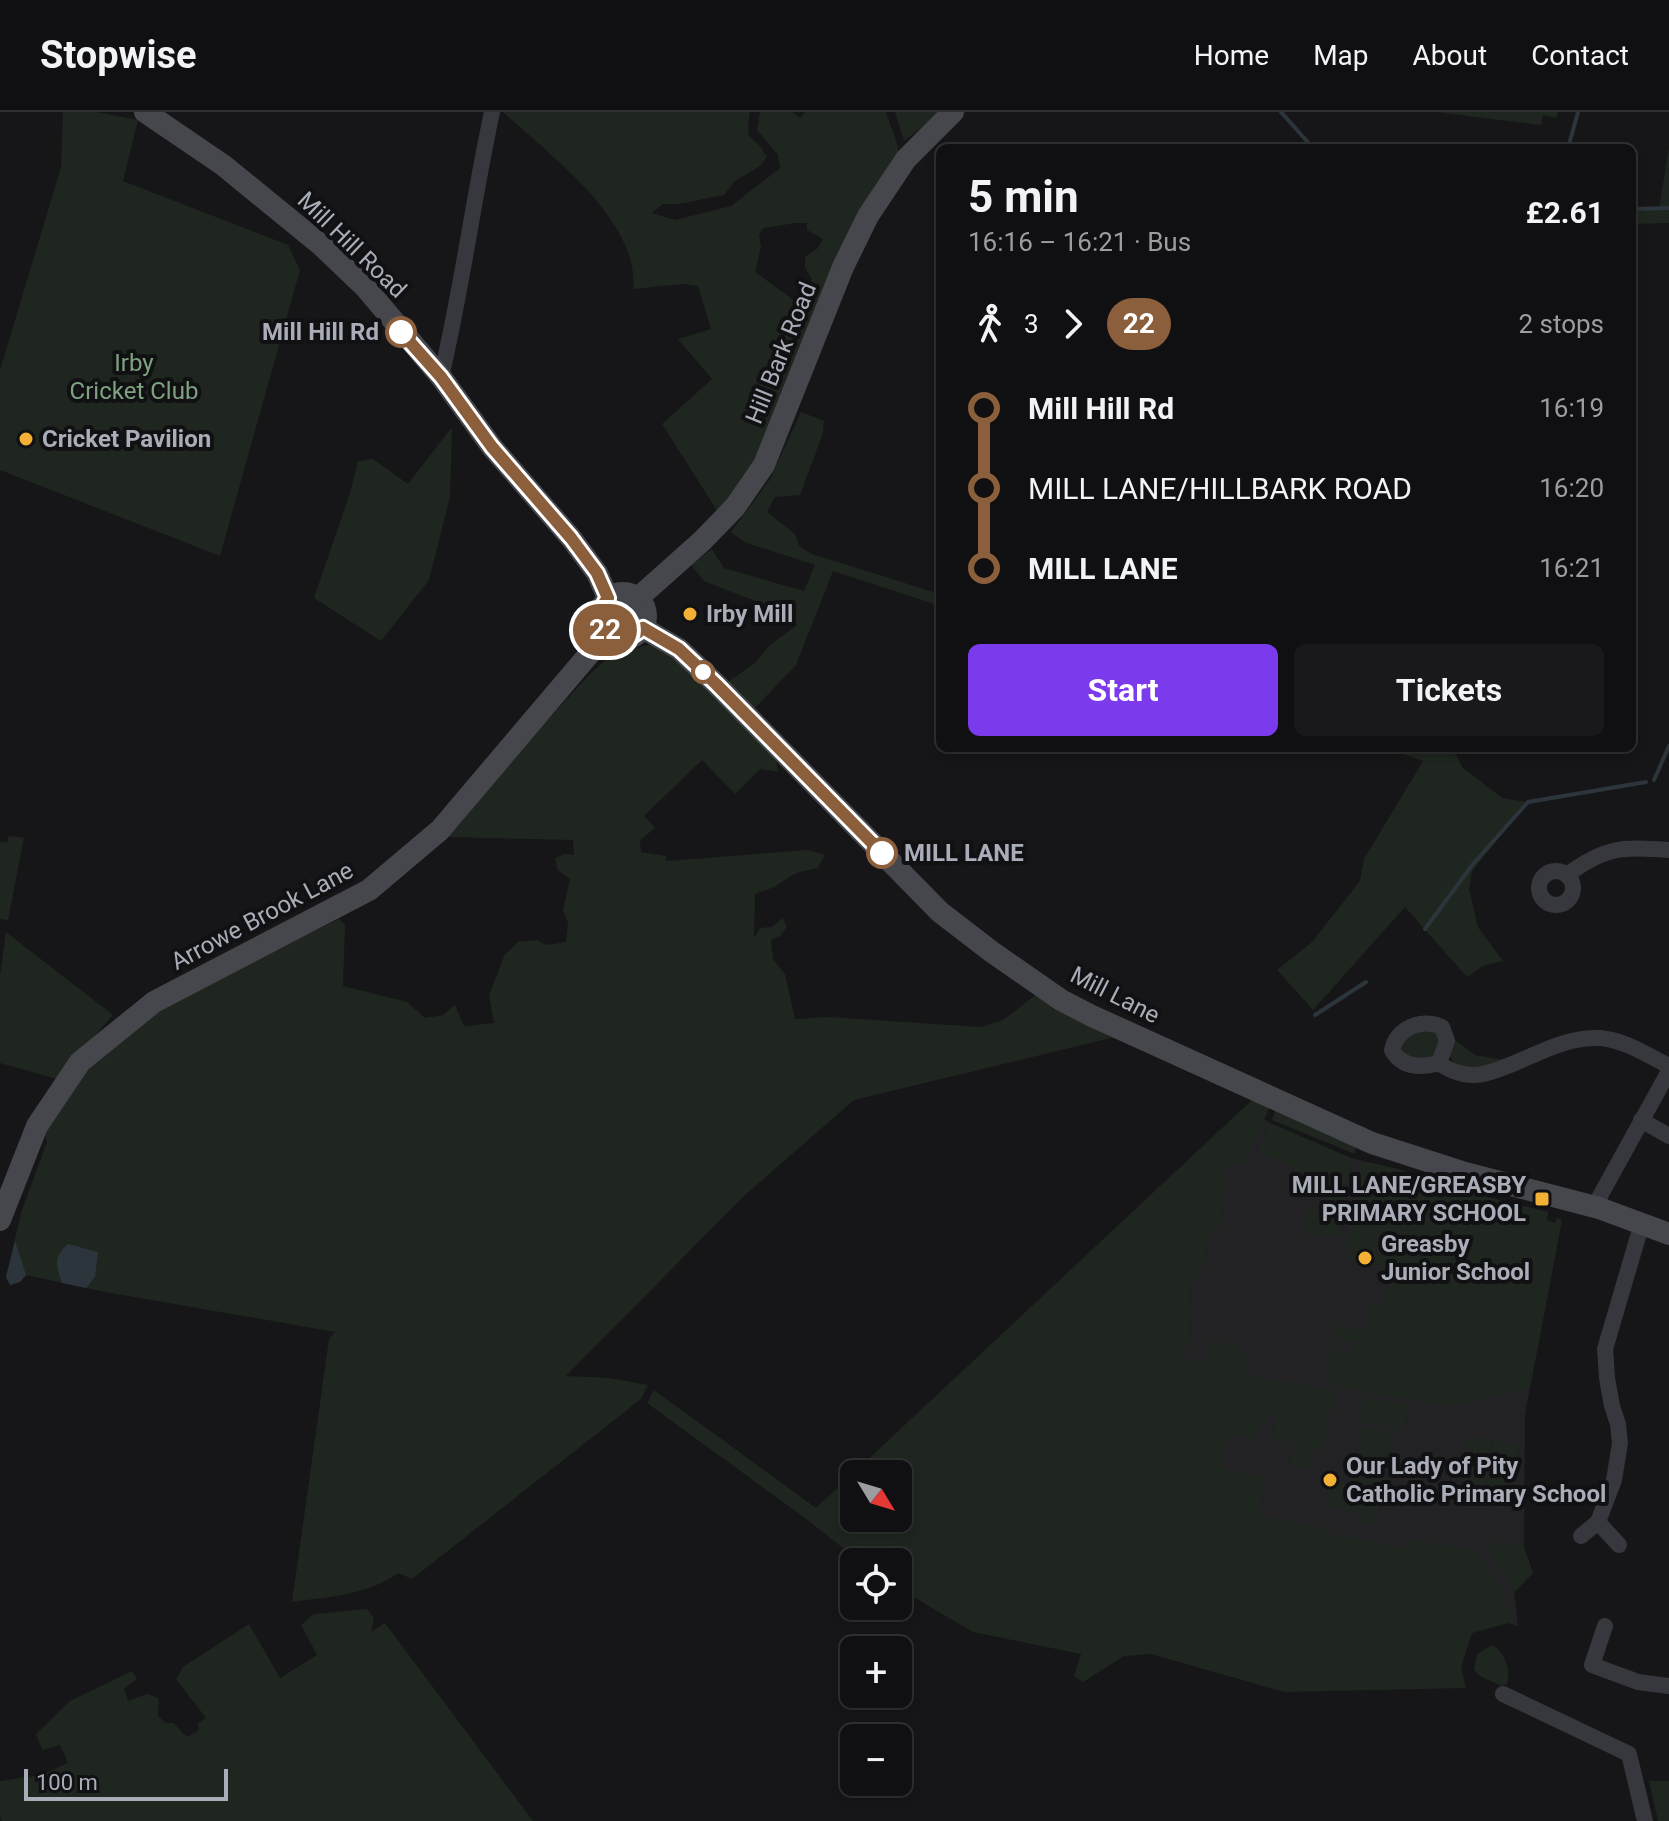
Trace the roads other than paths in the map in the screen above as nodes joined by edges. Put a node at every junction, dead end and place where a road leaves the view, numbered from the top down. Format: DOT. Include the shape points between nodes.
graph roads {
  1 [pos="145,112"];
  2 [pos="492,112"];
  3 [pos="953,112"];
  4 [pos="441,377"];
  5 [pos="608,598"];
  6 [pos="638,598"];
  7 [pos="643,628"];
  8 [pos="607,633"];
  9 [pos="1669,850"];
  10 [pos="1567,875"];
  11 [pos="1439,1063"];
  12 [pos="1669,1069"];
  13 [pos="1641,1120"];
  14 [pos="1669,1136"];
  15 [pos="1599,1208"];
  16 [pos="0,1220"];
  17 [pos="1642,1223"];
  18 [pos="1669,1234"];
  19 [pos="1598,1522"];
  20 [pos="1581,1536"];
  21 [pos="1619,1545"];
  22 [pos="1605,1626"];
  23 [pos="1669,1686"];
  24 [pos="1503,1694"];
  25 [pos="1645,1821"];
  1 -- 4 [label="street, Mill Hill Road" via="223,165 321,245 365,287"];
  2 -- 4 [label="street"];
  3 -- 6 [label="street, Hill Bark Road" via="906,159 868,216 764,465 735,507"];
  4 -- 5 [label="street, Mill Hill Road" via="492,447 571,538"];
  5 -- 6 [label="street" via="621,593"];
  5 -- 8 [label="street" via="600,619"];
  6 -- 7 [label="street" via="646,613"];
  7 -- 8 [label="street" via="626,639"];
  7 -- 15 [label="street, Mill Lane" via="679,649 716,684 940,912 1061,1000 1372,1143"];
  8 -- 16 [label="street, Arrowe Brook Lane" via="440,830 369,890 154,1002 80,1062 37,1126"];
  9 -- 10 [label="street" via="1602,852"];
  11 -- 12 [label="street" via="1457,1072 1485,1074 1561,1044 1599,1038 1629,1045"];
  12 -- 13 [label="street"];
  13 -- 14 [label="street"];
  13 -- 15 [label="street" via="1600,1196"];
  15 -- 17 [label="street, Mill Lane"];
  17 -- 18 [label="street, Mill Lane"];
  17 -- 19 [label="street" via="1605,1349 1620,1443 1614,1480"];
  19 -- 20 [label="street"];
  19 -- 21 [label="street"];
  22 -- 23 [label="street" via="1592,1665 1638,1682"];
  24 -- 25 [label="street" via="1629,1754"];
}
